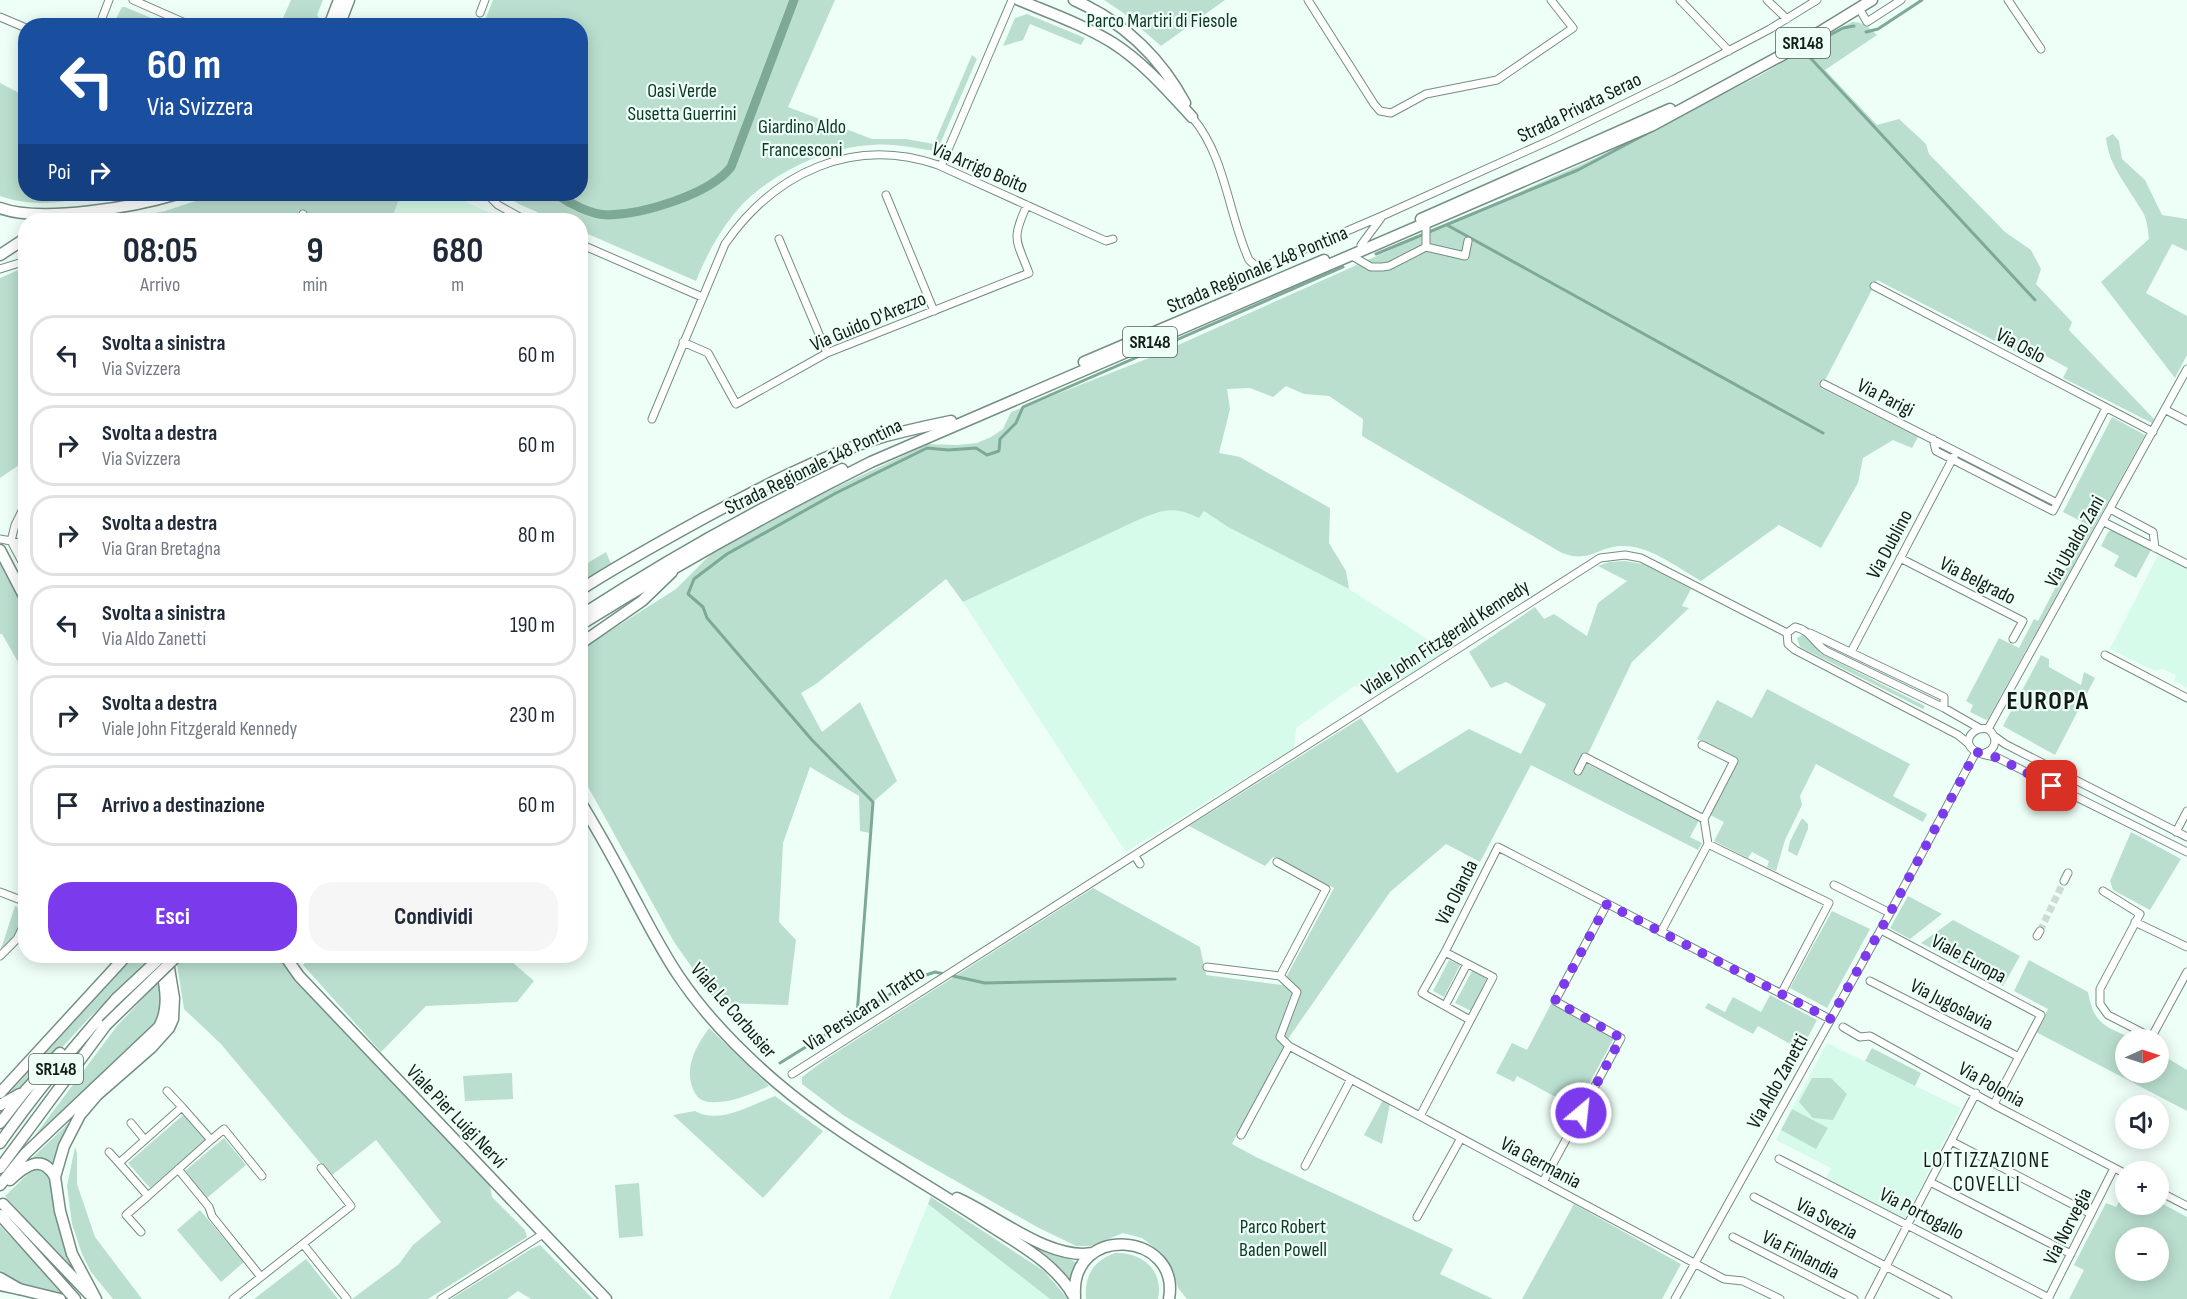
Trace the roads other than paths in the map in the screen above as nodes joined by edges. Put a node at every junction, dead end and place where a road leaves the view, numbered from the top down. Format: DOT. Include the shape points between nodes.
graph roads {
  1 [pos="109,0"];
  2 [pos="133,0"];
  3 [pos="339,0"];
  4 [pos="349,0"];
  5 [pos="485,0"];
  6 [pos="1012,0"];
  7 [pos="1019,0"];
  8 [pos="1074,0"];
  9 [pos="1308,0"];
  10 [pos="1551,0"];
  11 [pos="1680,0"];
  12 [pos="1767,0"];
  13 [pos="1817,0"];
  14 [pos="1872,0"];
  15 [pos="1901,0"];
  16 [pos="2008,0"];
  17 [pos="149,4"];
  18 [pos="1090,7"];
  19 [pos="1859,8"];
  20 [pos="480,13"];
  21 [pos="0,17"];
  22 [pos="102,18"];
  23 [pos="176,18"];
  24 [pos="332,18"];
  25 [pos="342,18"];
  26 [pos="1786,19"];
  27 [pos="18,25"];
  28 [pos="1081,26"];
  29 [pos="2042,49"];
  30 [pos="1729,51"];
  31 [pos="1731,83"];
  32 [pos="1192,117"];
  33 [pos="941,166"];
  34 [pos="886,195"];
  35 [pos="153,201"];
  36 [pos="494,201"];
  37 [pos="1027,206"];
  38 [pos="0,208"];
  39 [pos="116,208"];
  40 [pos="18,213"];
  41 [pos="52,213"];
  42 [pos="98,213"];
  43 [pos="512,213"];
  44 [pos="1382,216"];
  45 [pos="1426,224"];
  46 [pos="779,239"];
  47 [pos="1113,239"];
  48 [pos="1468,241"];
  49 [pos="18,243"];
  50 [pos="1427,243"];
  51 [pos="1360,245"];
  52 [pos="588,247"];
  53 [pos="0,255"];
  54 [pos="1352,256"];
  55 [pos="18,263"];
  56 [pos="0,269"];
  57 [pos="1875,286"];
  58 [pos="702,297"];
  59 [pos="934,311"];
  60 [pos="683,342"];
  61 [pos="827,353"];
  62 [pos="2187,369"];
  63 [pos="1824,384"];
  64 [pos="2106,408"];
  65 [pos="2166,410"];
  66 [pos="652,419"];
  67 [pos="951,421"];
  68 [pos="2187,421"];
  69 [pos="2153,432"];
  70 [pos="1933,439"];
  71 [pos="1956,451"];
  72 [pos="1952,459"];
  73 [pos="2001,474"];
  74 [pos="1997,483"];
  75 [pos="2057,503"];
  76 [pos="2110,509"];
  77 [pos="18,519"];
  78 [pos="2104,522"];
  79 [pos="0,539"];
  80 [pos="11,542"];
  81 [pos="18,543"];
  82 [pos="2156,548"];
  83 [pos="0,550"];
  84 [pos="18,555"];
  85 [pos="691,557"];
  86 [pos="1900,558"];
  87 [pos="2187,564"];
  88 [pos="18,583"];
  89 [pos="588,585"];
  90 [pos="588,611"];
  91 [pos="588,620"];
  92 [pos="1808,632"];
  93 [pos="1787,633"];
  94 [pos="588,638"];
  95 [pos="2013,639"];
  96 [pos="1851,652"];
  97 [pos="2105,655"];
  98 [pos="2187,698"];
  99 [pos="1944,708"];
  100 [pos="1979,728"];
  101 [pos="1988,729"];
  102 [pos="1994,736"];
  103 [pos="1969,744"];
  104 [pos="1702,745"];
  105 [pos="1976,752"];
  106 [pos="1984,753"];
  107 [pos="1578,771"];
  108 [pos="2187,811"];
  109 [pos="588,815"];
  110 [pos="1704,819"];
  111 [pos="2176,832"];
  112 [pos="2187,837"];
  113 [pos="1708,844"];
  114 [pos="2187,852"];
  115 [pos="1135,856"];
  116 [pos="1277,862"];
  117 [pos="1140,864"];
  118 [pos="2068,873"];
  119 [pos="2064,881"];
  120 [pos="1834,885"];
  121 [pos="2103,891"];
  122 [pos="0,892"];
  123 [pos="18,899"];
  124 [pos="1607,904"];
  125 [pos="1890,913"];
  126 [pos="2135,922"];
  127 [pos="1881,930"];
  128 [pos="1661,932"];
  129 [pos="18,937"];
  130 [pos="2187,947"];
  131 [pos="1445,952"];
  132 [pos="0,956"];
  133 [pos="120,963"];
  134 [pos="154,963"];
  135 [pos="162,963"];
  136 [pos="168,963"];
  137 [pos="170,963"];
  138 [pos="290,963"];
  139 [pos="1467,964"];
  140 [pos="1207,968"];
  141 [pos="954,970"];
  142 [pos="2187,972"];
  143 [pos="1280,976"];
  144 [pos="1870,981"];
  145 [pos="1781,994"];
  146 [pos="116,999"];
  147 [pos="1445,1006"];
  148 [pos="1830,1019"];
  149 [pos="1470,1020"];
  150 [pos="106,1025"];
  151 [pos="1843,1027"];
  152 [pos="2133,1029"];
  153 [pos="2155,1029"];
  154 [pos="1289,1046"];
  155 [pos="2019,1057"];
  156 [pos="792,1074"];
  157 [pos="1352,1079"];
  158 [pos="25,1091"];
  159 [pos="167,1091"];
  160 [pos="0,1093"];
  161 [pos="1976,1093"];
  162 [pos="1994,1104"];
  163 [pos="0,1105"];
  164 [pos="182,1107"];
  165 [pos="1420,1116"];
  166 [pos="131,1123"];
  167 [pos="0,1124"];
  168 [pos="1241,1135"];
  169 [pos="1461,1138"];
  170 [pos="145,1140"];
  171 [pos="211,1140"];
  172 [pos="1951,1142"];
  173 [pos="0,1144"];
  174 [pos="110,1152"];
  175 [pos="1779,1159"];
  176 [pos="119,1163"];
  177 [pos="1305,1166"];
  178 [pos="0,1168"];
  179 [pos="321,1168"];
  180 [pos="2114,1168"];
  181 [pos="178,1169"];
  182 [pos="262,1176"];
  183 [pos="55,1177"];
  184 [pos="1543,1182"];
  185 [pos="1930,1182"];
  186 [pos="926,1184"];
  187 [pos="0,1185"];
  188 [pos="0,1190"];
  189 [pos="148,1196"];
  190 [pos="1754,1197"];
  191 [pos="2169,1197"];
  192 [pos="3,1204"];
  193 [pos="2187,1206"];
  194 [pos="2091,1214"];
  195 [pos="0,1215"];
  196 [pos="1417,1217"];
  197 [pos="1908,1225"];
  198 [pos="141,1232"];
  199 [pos="543,1234"];
  200 [pos="1733,1237"];
  201 [pos="303,1244"];
  202 [pos="1093,1253"];
  203 [pos="2071,1254"];
  204 [pos="1695,1263"];
  205 [pos="1886,1267"];
  206 [pos="261,1277"];
  207 [pos="0,1278"];
  208 [pos="0,1285"];
  209 [pos="19,1289"];
  210 [pos="1170,1298"];
  211 [pos="2049,1298"];
  212 [pos="60,1299"];
  213 [pos="75,1299"];
  214 [pos="94,1299"];
  215 [pos="233,1299"];
  216 [pos="347,1299"];
  217 [pos="441,1299"];
  218 [pos="606,1299"];
  219 [pos="1075,1299"];
  220 [pos="1675,1299"];
  221 [pos="1780,1299"];
  222 [pos="1854,1299"];
  223 [pos="1869,1299"];
  224 [pos="1948,1299"];
  1 -- 22 [label="street"];
  2 -- 17 [label="street"];
  3 -- 24 [label="street"];
  4 -- 25 [label="street"];
  5 -- 20 [label="street"];
  6 -- 33 [label="street"];
  7 -- 28 [label="street"];
  8 -- 18 [label="street"];
  9 -- 10 [label="street" via="1374,104 1380,111 1391,113 1425,94 1497,80 1573,27"];
  11 -- 30 [label="street"];
  12 -- 26 [label="street"];
  13 -- 26 [label="street, Strada Privata Serao"];
  14 -- 19 [label="street, Strada Regionale 148 Pontina / SR148"];
  15 -- 19 [label="street" via="1867,22"];
  16 -- 29 [label="street"];
  17 -- 23 [label="street"];
  18 -- 28 [label="street"];
  18 -- 32 [label="street" via="1153,56"];
  19 -- 31 [label="street, Strada Regionale 148 Pontina / SR148"];
  21 -- 27 [label="street"];
  26 -- 30 [label="street, Strada Privata Serao"];
  28 -- 32 [label="street" via="1133,58"];
  30 -- 44 [label="street, Strada Privata Serao" via="1553,139"];
  31 -- 45 [label="street, Strada Regionale 148 Pontina / SR148" via="1651,126"];
  31 -- 51 [label="street, Strada Regionale 148 Pontina / SR148"];
  32 -- 44 [label="street" via="1213,152 1253,265 1271,265"];
  33 -- 37 [label="street, Via Arrigo Boito"];
  33 -- 58 [label="street, Via Arrigo Boito" via="880,154 842,158 797,176 777,188 740,222 725,244"];
  34 -- 59 [label="street"];
  35 -- 39 [label="street"];
  36 -- 43 [label="street"];
  37 -- 47 [label="street, Via Arrigo Boito" via="1106,242"];
  37 -- 59 [label="street, Via Guido D'Arezzo" via="1015,236 1029,273"];
  38 -- 40 [label="street"];
  39 -- 41 [label="street"];
  39 -- 42 [label="street"];
  44 -- 51 [label="street, Strada Privata Serao"];
  45 -- 50 [label="street"];
  45 -- 54 [label="street, Strada Regionale 148 Pontina / SR148"];
  46 -- 61 [label="street"];
  48 -- 50 [label="street" via="1465,256"];
  49 -- 53 [label="street"];
  50 -- 54 [label="street, Strada Regionale 148 Pontina" via="1389,266 1371,267"];
  51 -- 67 [label="street, Strada Regionale 148 Pontina / SR148"];
  52 -- 58 [label="street"];
  54 -- 85 [label="street, Strada Regionale 148 Pontina / SR148" via="871,462"];
  55 -- 56 [label="street"];
  57 -- 64 [label="street, Via Oslo"];
  58 -- 60 [label="street, Via Arrigo Boito"];
  59 -- 61 [label="street, Via Guido D'Arezzo"];
  60 -- 61 [label="street, Via Guido D'Arezzo" via="708,353 736,404"];
  60 -- 66 [label="street, Via Arrigo Boito"];
  62 -- 65 [label="street, Via Ubaldo Zani"];
  63 -- 70 [label="street, Via Parigi"];
  64 -- 69 [label="street, Via Oslo"];
  64 -- 75 [label="street"];
  65 -- 68 [label="street"];
  65 -- 69 [label="street, Via Ubaldo Zani"];
  67 -- 89 [label="street" via="889,435 836,454 731,504"];
  67 -- 90 [label="street, Strada Regionale 148 Pontina / SR148" via="786,495 664,562"];
  69 -- 76 [label="street, Via Ubaldo Zani"];
  70 -- 71 [label="street, Via Parigi"];
  70 -- 72 [label="street, Via Parigi" via="1936,451"];
  71 -- 72 [label="street, Via Dublino"];
  71 -- 73 [label="street, Via Parigi"];
  72 -- 74 [label="street, Via Parigi"];
  72 -- 86 [label="street, Via Dublino"];
  73 -- 74 [label="street"];
  73 -- 75 [label="street, Via Parigi"];
  74 -- 75 [label="street, Via Parigi" via="2053,511"];
  76 -- 78 [label="street, Via Ubaldo Zani"];
  76 -- 82 [label="street" via="2153,532"];
  77 -- 80 [label="street"];
  78 -- 82 [label="street"];
  78 -- 101 [label="street, Via Ubaldo Zani"];
  79 -- 80 [label="street"];
  80 -- 81 [label="street"];
  80 -- 84 [label="street"];
  82 -- 87 [label="street"];
  83 -- 88 [label="street"];
  85 -- 91 [label="street, Strada Regionale 148 Pontina / SR148"];
  85 -- 94 [label="street" via="642,601"];
  86 -- 95 [label="street, Via Belgrado" via="2023,621"];
  86 -- 96 [label="street, Via Dublino"];
  92 -- 93 [label="street, Viale John Fitzgerald Kennedy" via="1795,627"];
  92 -- 96 [label="street, Viale John Fitzgerald Kennedy"];
  92 -- 99 [label="street, Viale John Fitzgerald Kennedy" via="1826,651"];
  93 -- 103 [label="street, Viale John Fitzgerald Kennedy" via="1788,644 1795,651"];
  93 -- 115 [label="street, Viale John Fitzgerald Kennedy" via="1641,558 1600,558"];
  96 -- 99 [label="street, Viale John Fitzgerald Kennedy" via="1944,698"];
  97 -- 98 [label="street"];
  99 -- 100 [label="street, Viale John Fitzgerald Kennedy"];
  100 -- 101 [label="street, Viale John Fitzgerald Kennedy"];
  100 -- 103 [label="street" via="1970,735"];
  101 -- 102 [label="street"];
  102 -- 106 [label="street" via="1994,745"];
  102 -- 111 [label="street"];
  103 -- 105 [label="street, Viale John Fitzgerald Kennedy"];
  104 -- 110 [label="street" via="1734,761"];
  105 -- 106 [label="street"];
  105 -- 125 [label="street, Via Aldo Zanetti"];
  106 -- 114 [label="street"];
  107 -- 110 [label="street" via="1585,757"];
  108 -- 111 [label="street"];
  109 -- 186 [label="street, Viale Le Corbusier" via="657,940 709,1014 778,1084 835,1127"];
  110 -- 113 [label="street"];
  111 -- 112 [label="street"];
  113 -- 128 [label="street"];
  113 -- 145 [label="street" via="1829,903"];
  115 -- 117 [label="street"];
  115 -- 141 [label="street, Viale John Fitzgerald Kennedy"];
  116 -- 143 [label="street" via="1326,889"];
  118 -- 119 [label="street"];
  120 -- 125 [label="street"];
  121 -- 126 [label="street" via="2140,914"];
  122 -- 123 [label="street"];
  124 -- 128 [label="street"];
  124 -- 131 [label="street, Via Olanda" via="1498,847"];
  124 -- 184 [label="street" via="1555,1001 1621,1038"];
  125 -- 127 [label="street, Via Aldo Zanetti"];
  126 -- 130 [label="street"];
  126 -- 152 [label="street" via="2100,989 2100,1004 2108,1016"];
  127 -- 148 [label="street, Via Aldo Zanetti"];
  127 -- 155 [label="street, Viale Europa" via="2041,1015"];
  128 -- 145 [label="street"];
  129 -- 132 [label="street"];
  131 -- 139 [label="street, Via Olanda"];
  131 -- 147 [label="street, Via Olanda" via="1422,993"];
  133 -- 160 [label="street"];
  134 -- 146 [label="street, SR148, bridge"];
  135 -- 187 [label="street" via="166,1002 159,1027 25,1155"];
  136 -- 183 [label="street" via="174,998 169,1028 80,1115 64,1146"];
  137 -- 150 [label="street, SR148, bridge"];
  138 -- 199 [label="street, Viale Pier Luigi Nervi"];
  139 -- 147 [label="street"];
  139 -- 149 [label="street, Via Olanda" via="1493,977"];
  140 -- 143 [label="street"];
  141 -- 156 [label="street, Via Persicara II Tratto"];
  142 -- 153 [label="street"];
  143 -- 154 [label="street" via="1297,992 1280,1037"];
  144 -- 155 [label="street, Via Jugoslavia"];
  145 -- 148 [label="street"];
  146 -- 158 [label="street"];
  146 -- 173 [label="street, SR148" via="73,1047"];
  147 -- 149 [label="street, Via Olanda"];
  148 -- 204 [label="street, Via Aldo Zanetti"];
  149 -- 165 [label="street, Via Olanda"];
  150 -- 173 [label="street, SR148"];
  150 -- 178 [label="street"];
  151 -- 161 [label="street, Via Polonia" via="1860,1037 1870,1036"];
  154 -- 157 [label="street, Via Germania"];
  154 -- 168 [label="street"];
  155 -- 162 [label="street"];
  157 -- 165 [label="street, Via Germania"];
  157 -- 177 [label="street"];
  158 -- 163 [label="street"];
  158 -- 167 [label="street"];
  159 -- 164 [label="street"];
  161 -- 162 [label="street, Via Polonia"];
  161 -- 172 [label="street"];
  162 -- 180 [label="street, Via Polonia"];
  164 -- 170 [label="street"];
  164 -- 171 [label="street"];
  165 -- 169 [label="street, Via Germania"];
  166 -- 170 [label="street"];
  169 -- 184 [label="street, Via Germania"];
  169 -- 196 [label="street"];
  170 -- 176 [label="street"];
  171 -- 181 [label="street"];
  171 -- 182 [label="street" via="224,1129"];
  172 -- 185 [label="street"];
  172 -- 194 [label="street"];
  174 -- 176 [label="street"];
  175 -- 197 [label="street, Via Portogallo"];
  176 -- 189 [label="street"];
  179 -- 201 [label="street" via="351,1206"];
  180 -- 194 [label="street, Via Norvegia"];
  181 -- 189 [label="street"];
  181 -- 206 [label="street"];
  183 -- 188 [label="street" via="51,1170 35,1163"];
  183 -- 214 [label="street" via="72,1254"];
  184 -- 204 [label="street, Via Germania"];
  185 -- 197 [label="street"];
  185 -- 203 [label="street"];
  186 -- 202 [label="street, Viale Le Corbusier" via="1046,1246 1066,1253"];
  186 -- 219 [label="street, Viale Le Corbusier" via="1033,1254 1054,1271"];
  189 -- 198 [label="street" via="126,1215"];
  190 -- 205 [label="street, Via Svezia"];
  191 -- 193 [label="street"];
  192 -- 214 [label="street"];
  194 -- 203 [label="street, Via Norvegia"];
  195 -- 213 [label="street"];
  197 -- 205 [label="street"];
  197 -- 211 [label="street, Via Portogallo"];
  199 -- 217 [label="street"];
  199 -- 218 [label="street, Viale Pier Luigi Nervi"];
  200 -- 222 [label="street, Via Finlandia"];
  201 -- 206 [label="street"];
  201 -- 216 [label="street"];
  202 -- 210 [label="street, Viale Le Corbusier" via="1107,1245 1123,1243 1152,1253 1169,1280"];
  202 -- 219 [label="street, Viale Le Corbusier" via="1077,1274"];
  203 -- 211 [label="street, Via Norvegia"];
  204 -- 220 [label="street, Via Aldo Zanetti"];
  204 -- 221 [label="street, Via Germania" via="1724,1279 1743,1281"];
  205 -- 223 [label="street"];
  205 -- 224 [label="street, Via Svezia"];
  206 -- 215 [label="street"];
  207 -- 209 [label="street"];
  208 -- 209 [label="street"];
  209 -- 212 [label="street"];
}
